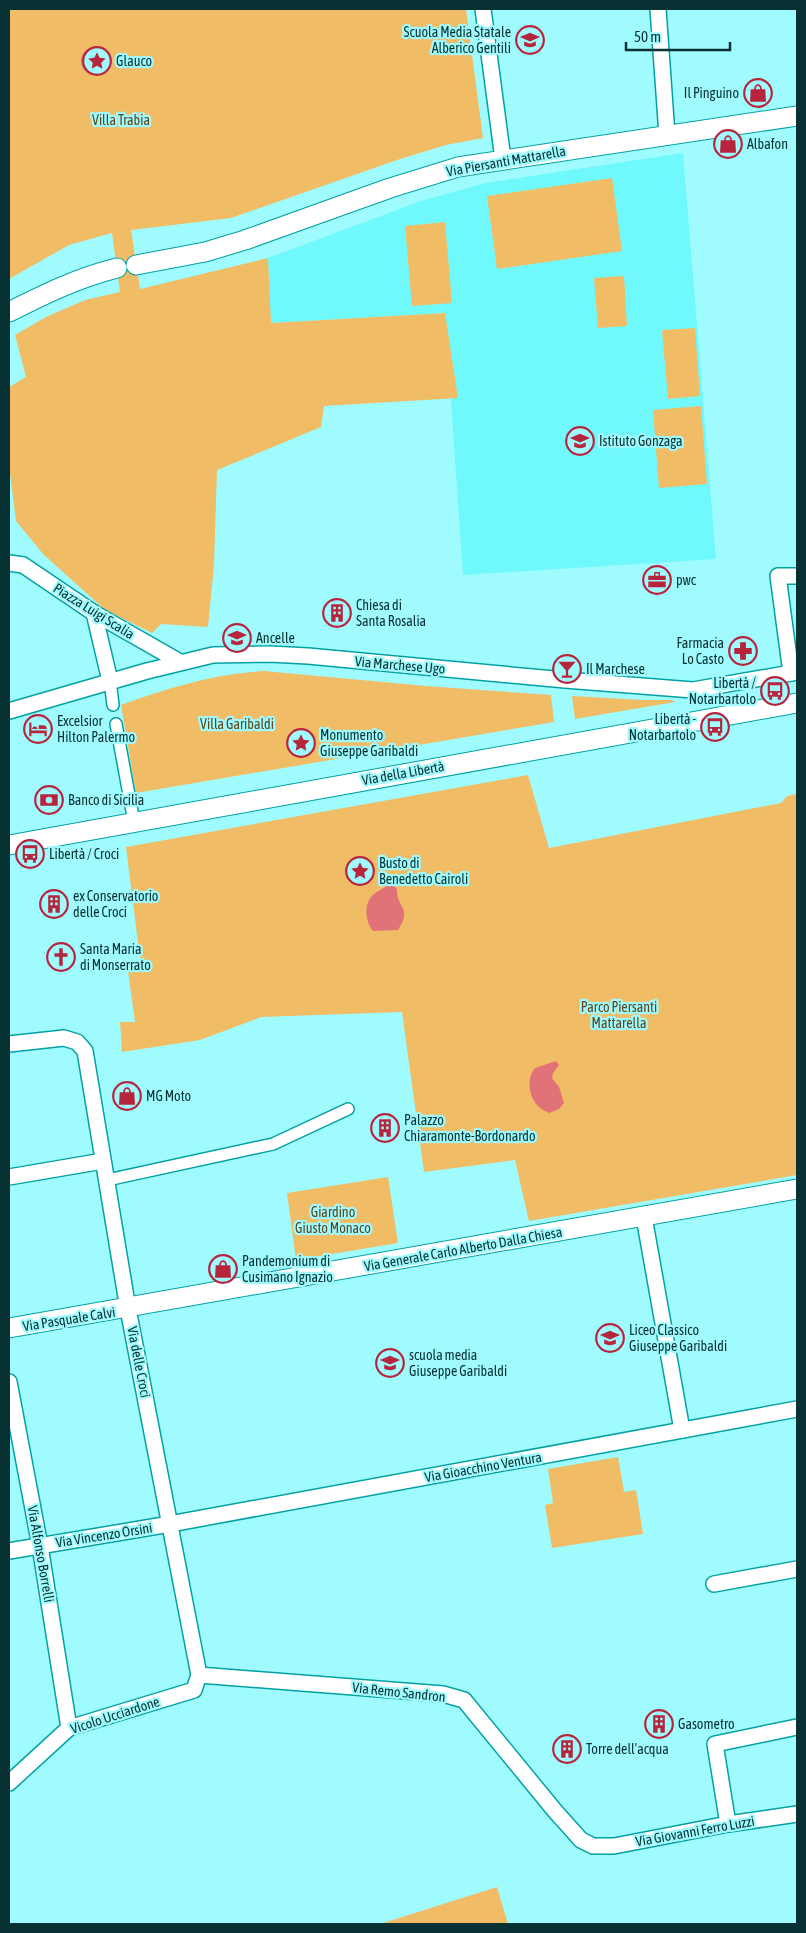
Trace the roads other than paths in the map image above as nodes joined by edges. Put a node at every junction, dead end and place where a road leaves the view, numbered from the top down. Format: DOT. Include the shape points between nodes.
graph roads {
  1 [pos="483,9"];
  2 [pos="658,9"];
  3 [pos="797,116"];
  4 [pos="667,136"];
  5 [pos="502,159"];
  6 [pos="136,265"];
  7 [pos="117,268"];
  8 [pos="9,312"];
  9 [pos="9,563"];
  10 [pos="797,576"];
  11 [pos="94,613"];
  12 [pos="180,662"];
  13 [pos="794,672"];
  14 [pos="110,681"];
  15 [pos="797,703"];
  16 [pos="113,705"];
  17 [pos="9,711"];
  18 [pos="116,724"];
  19 [pos="134,822"];
  20 [pos="9,846"];
  21 [pos="9,1031"];
  22 [pos="28,1041"];
  23 [pos="9,1044"];
  24 [pos="348,1109"];
  25 [pos="103,1161"];
  26 [pos="9,1177"];
  27 [pos="107,1180"];
  28 [pos="797,1189"];
  29 [pos="644,1217"];
  30 [pos="128,1309"];
  31 [pos="9,1328"];
  32 [pos="9,1382"];
  33 [pos="797,1409"];
  34 [pos="682,1430"];
  35 [pos="24,1462"];
  36 [pos="9,1463"];
  37 [pos="170,1524"];
  38 [pos="40,1546"];
  39 [pos="9,1551"];
  40 [pos="797,1569"];
  41 [pos="714,1584"];
  42 [pos="199,1675"];
  43 [pos="797,1727"];
  44 [pos="69,1728"];
  45 [pos="9,1783"];
  46 [pos="797,1814"];
  47 [pos="728,1824"];
  48 [pos="592,1846"];
  1 -- 5 [label="street"];
  2 -- 4 [label="street"];
  3 -- 4 [label="street, Via Piersanti Mattarella"];
  4 -- 5 [label="street, Via Piersanti Mattarella"];
  5 -- 6 [label="street, Via Piersanti Mattarella" via="424,176 197,254"];
  7 -- 8 [label="street" via="64,285"];
  9 -- 11 [label="street, Piazza Luigi Scalia" via="23,565"];
  10 -- 13 [label="street" via="778,576"];
  11 -- 12 [label="street, Piazza Luigi Scalia"];
  11 -- 14 [label="street"];
  12 -- 13 [label="street, Via Marchese Ugo" via="213,656 308,656 693,690"];
  12 -- 14 [label="street, Via Marchese Ugo"];
  14 -- 16 [label="street"];
  14 -- 17 [label="street, Via Marchese Ugo"];
  15 -- 19 [label="street, Via della Libertà"];
  18 -- 19 [label="street"];
  19 -- 20 [label="street, Via della Libertà"];
  21 -- 22 [label="street"];
  22 -- 23 [label="street"];
  22 -- 25 [label="street, Via delle Croci" via="64,1038 85,1050"];
  24 -- 27 [label="street" via="273,1144"];
  25 -- 26 [label="street"];
  25 -- 27 [label="street, Via delle Croci"];
  27 -- 30 [label="street, Via delle Croci"];
  28 -- 29 [label="street, Via Generale Carlo Alberto Dalla Chiesa"];
  29 -- 30 [label="street, Via Generale Carlo Alberto Dalla Chiesa"];
  29 -- 34 [label="street"];
  30 -- 31 [label="street, Via Pasquale Calvi"];
  30 -- 37 [label="street, Via delle Croci"];
  32 -- 35 [label="street, Via Alfonso Borrelli"];
  33 -- 34 [label="street, Via Gioacchino Ventura"];
  34 -- 37 [label="street, Via Gioacchino Ventura"];
  35 -- 36 [label="street"];
  35 -- 38 [label="street, Via Alfonso Borrelli"];
  37 -- 38 [label="street, Via Vincenzo Orsini"];
  37 -- 42 [label="street, Via delle Croci"];
  38 -- 39 [label="street, Via Vincenzo Orsini"];
  38 -- 44 [label="street, Via Alfonso Borrelli"];
  40 -- 41 [label="street"];
  42 -- 44 [label="street, Vicolo Ucciardone" via="194,1690"];
  42 -- 48 [label="street, Via Remo Sandron" via="443,1694 464,1700 555,1812 581,1840"];
  43 -- 47 [label="street" via="715,1744"];
  44 -- 45 [label="street, Vicolo Ucciardone"];
  46 -- 47 [label="street, Via Giovanni Ferro Luzzi"];
  47 -- 48 [label="street, Via Giovanni Ferro Luzzi" via="614,1846"];
}
